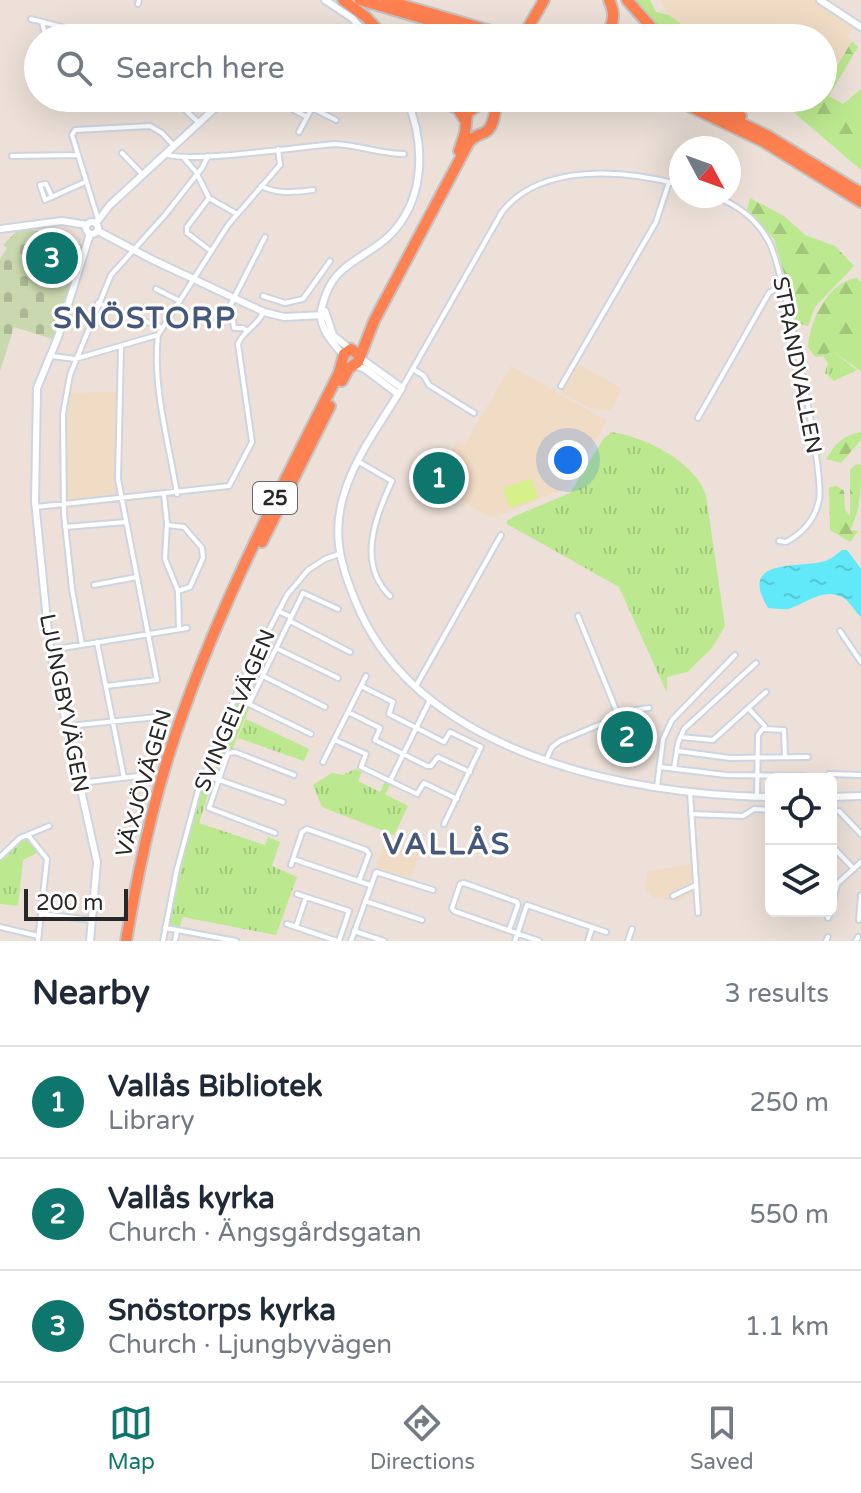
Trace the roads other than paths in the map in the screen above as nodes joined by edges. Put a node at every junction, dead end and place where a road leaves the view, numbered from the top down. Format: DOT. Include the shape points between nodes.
graph roads {
  1 [pos="325,0"];
  2 [pos="343,0"];
  3 [pos="360,0"];
  4 [pos="385,0"];
  5 [pos="544,0"];
  6 [pos="552,0"];
  7 [pos="609,0"];
  8 [pos="627,0"];
  9 [pos="820,0"];
  10 [pos="31,19"];
  11 [pos="42,22"];
  12 [pos="50,24"];
  13 [pos="357,24"];
  14 [pos="372,24"];
  15 [pos="442,24"];
  16 [pos="467,24"];
  17 [pos="533,24"];
  18 [pos="535,24"];
  19 [pos="612,24"];
  20 [pos="648,24"];
  21 [pos="861,27"];
  22 [pos="188,112"];
  23 [pos="211,112"];
  24 [pos="298,112"];
  25 [pos="310,112"];
  26 [pos="320,112"];
  27 [pos="410,112"];
  28 [pos="461,112"];
  29 [pos="472,112"];
  30 [pos="489,112"];
  31 [pos="494,112"];
  32 [pos="701,112"];
  33 [pos="719,112"];
  34 [pos="736,112"];
  35 [pos="307,117"];
  36 [pos="492,119"];
  37 [pos="336,120"];
  38 [pos="466,122"];
  39 [pos="199,123"];
  40 [pos="299,132"];
  41 [pos="478,134"];
  42 [pos="768,136"];
  43 [pos="174,146"];
  44 [pos="278,149"];
  45 [pos="122,153"];
  46 [pos="166,154"];
  47 [pos="404,154"];
  48 [pos="78,155"];
  49 [pos="12,156"];
  50 [pos="208,156"];
  51 [pos="183,157"];
  52 [pos="143,175"];
  53 [pos="197,176"];
  54 [pos="85,182"];
  55 [pos="669,182"];
  56 [pos="261,186"];
  57 [pos="313,190"];
  58 [pos="861,193"];
  59 [pos="52,197"];
  60 [pos="209,198"];
  61 [pos="861,202"];
  62 [pos="738,208"];
  63 [pos="237,214"];
  64 [pos="98,224"];
  65 [pos="87,225"];
  66 [pos="0,229"];
  67 [pos="90,234"];
  68 [pos="265,237"];
  69 [pos="134,250"];
  70 [pos="211,251"];
  71 [pos="330,261"];
  72 [pos="194,279"];
  73 [pos="783,284"];
  74 [pos="156,289"];
  75 [pos="263,296"];
  76 [pos="234,298"];
  77 [pos="180,301"];
  78 [pos="98,303"];
  79 [pos="285,303"];
  80 [pos="264,312"];
  81 [pos="323,314"];
  82 [pos="284,317"];
  83 [pos="162,328"];
  84 [pos="247,331"];
  85 [pos="158,335"];
  86 [pos="121,347"];
  87 [pos="50,356"];
  88 [pos="351,357"];
  89 [pos="75,359"];
  90 [pos="413,369"];
  91 [pos="561,386"];
  92 [pos="400,391"];
  93 [pos="474,413"];
  94 [pos="698,418"];
  95 [pos="359,462"];
  96 [pos="177,494"];
  97 [pos="164,495"];
  98 [pos="121,498"];
  99 [pos="64,504"];
  100 [pos="36,507"];
  101 [pos="126,522"];
  102 [pos="167,525"];
  103 [pos="65,527"];
  104 [pos="501,535"];
  105 [pos="779,541"];
  106 [pos="339,554"];
  107 [pos="137,577"];
  108 [pos="94,585"];
  109 [pos="178,591"];
  110 [pos="390,596"];
  111 [pos="338,609"];
  112 [pos="278,611"];
  113 [pos="578,616"];
  114 [pos="290,619"];
  115 [pos="187,628"];
  116 [pos="179,629"];
  117 [pos="840,631"];
  118 [pos="148,634"];
  119 [pos="97,642"];
  120 [pos="82,645"];
  121 [pos="276,648"];
  122 [pos="50,650"];
  123 [pos="350,652"];
  124 [pos="735,655"];
  125 [pos="861,662"];
  126 [pos="756,663"];
  127 [pos="263,676"];
  128 [pos="366,676"];
  129 [pos="338,678"];
  130 [pos="106,686"];
  131 [pos="361,686"];
  132 [pos="416,686"];
  133 [pos="766,692"];
  134 [pos="235,697"];
  135 [pos="430,700"];
  136 [pos="249,704"];
  137 [pos="325,707"];
  138 [pos="649,708"];
  139 [pos="748,708"];
  140 [pos="348,712"];
  141 [pos="157,717"];
  142 [pos="619,717"];
  143 [pos="113,721"];
  144 [pos="66,726"];
  145 [pos="416,728"];
  146 [pos="764,728"];
  147 [pos="311,734"];
  148 [pos="681,737"];
  149 [pos="335,740"];
  150 [pos="678,751"];
  151 [pos="403,754"];
  152 [pos="785,757"];
  153 [pos="808,757"];
  154 [pos="758,758"];
  155 [pos="546,760"];
  156 [pos="323,762"];
  157 [pos="659,767"];
  158 [pos="674,769"];
  159 [pos="470,772"];
  160 [pos="837,774"];
  161 [pos="147,775"];
  162 [pos="205,775"];
  163 [pos="294,775"];
  164 [pos="861,775"];
  165 [pos="757,776"];
  166 [pos="765,776"];
  167 [pos="124,778"];
  168 [pos="218,780"];
  169 [pos="390,781"];
  170 [pos="80,783"];
  171 [pos="657,787"];
  172 [pos="690,792"];
  173 [pos="757,796"];
  174 [pos="861,796"];
  175 [pos="765,797"];
  176 [pos="837,797"];
  177 [pos="457,799"];
  178 [pos="283,802"];
  179 [pos="765,810"];
  180 [pos="839,811"];
  181 [pos="691,814"];
  182 [pos="444,824"];
  183 [pos="49,826"];
  184 [pos="275,833"];
  185 [pos="861,834"];
  186 [pos="28,835"];
  187 [pos="837,851"];
  188 [pos="0,857"];
  189 [pos="861,862"];
  190 [pos="854,869"];
  191 [pos="359,881"];
  192 [pos="837,884"];
  193 [pos="370,885"];
  194 [pos="696,885"];
  195 [pos="433,890"];
  196 [pos="297,894"];
  197 [pos="861,895"];
  198 [pos="673,896"];
  199 [pos="306,897"];
  200 [pos="365,901"];
  201 [pos="698,913"];
  202 [pos="41,914"];
  203 [pos="830,917"];
  204 [pos="828,918"];
  205 [pos="92,920"];
  206 [pos="422,920"];
  207 [pos="859,920"];
  208 [pos="287,924"];
  209 [pos="0,927"];
  210 [pos="296,927"];
  211 [pos="165,928"];
  212 [pos="592,928"];
  213 [pos="632,929"];
  214 [pos="177,930"];
  215 [pos="509,930"];
  216 [pos="354,931"];
  217 [pos="606,932"];
  218 [pos="518,933"];
  219 [pos="38,939"];
  220 [pos="90,941"];
  221 [pos="126,941"];
  222 [pos="163,941"];
  223 [pos="175,941"];
  224 [pos="236,941"];
  225 [pos="338,941"];
  226 [pos="351,941"];
  227 [pos="384,941"];
  228 [pos="515,941"];
  229 [pos="539,941"];
  230 [pos="588,941"];
  231 [pos="628,941"];
  1 -- 13 [label="street"];
  2 -- 14 [label="highway"];
  3 -- 15 [label="highway"];
  4 -- 16 [label="highway"];
  5 -- 17 [label="highway"];
  6 -- 18 [label="highway"];
  7 -- 19 [label="highway"];
  8 -- 20 [label="highway"];
  9 -- 21 [label="street"];
  10 -- 11 [label="street"];
  11 -- 12 [label="street"];
  22 -- 39 [label="street"];
  23 -- 39 [label="street"];
  24 -- 35 [label="street"];
  25 -- 35 [label="street"];
  26 -- 37 [label="street"];
  27 -- 81 [label="street" via="420,160 414,197 388,236 343,267 327,292"];
  28 -- 38 [label="highway"];
  29 -- 38 [label="highway, VÄXJÖVÄGEN"];
  30 -- 36 [label="highway"];
  31 -- 36 [label="highway, VÄXJÖVÄGEN"];
  32 -- 61 [label="highway" via="764,142"];
  33 -- 42 [label="highway"];
  34 -- 42 [label="highway"];
  35 -- 40 [label="street"];
  36 -- 41 [label="highway, VÄXJÖVÄGEN" via="488,130"];
  38 -- 41 [label="highway"];
  38 -- 88 [label="highway, VÄXJÖVÄGEN / 25" via="459,151"];
  39 -- 43 [label="street"];
  41 -- 88 [label="highway, VÄXJÖVÄGEN / 25"];
  42 -- 58 [label="highway"];
  43 -- 46 [label="street"];
  43 -- 48 [label="street" via="159,130 142,124 77,129 73,131"];
  44 -- 47 [label="street" via="348,144"];
  44 -- 50 [label="street"];
  44 -- 56 [label="street" via="280,165"];
  45 -- 52 [label="street"];
  46 -- 51 [label="street"];
  46 -- 52 [label="street"];
  48 -- 49 [label="street"];
  48 -- 54 [label="street"];
  50 -- 51 [label="street"];
  50 -- 53 [label="street"];
  51 -- 53 [label="street"];
  52 -- 64 [label="street"];
  53 -- 60 [label="street"];
  53 -- 69 [label="street"];
  54 -- 59 [label="street"];
  54 -- 64 [label="street"];
  55 -- 90 [label="street" via="578,177 544,182 519,194 502,212"];
  55 -- 91 [label="street" via="656,222"];
  56 -- 57 [label="street" via="285,193"];
  56 -- 63 [label="street"];
  60 -- 63 [label="street"];
  60 -- 70 [label="street" via="187,233"];
  62 -- 73 [label="street, STRANDVALLEN" via="758,225 777,259"];
  63 -- 70 [label="street"];
  64 -- 65 [label="street"];
  64 -- 67 [label="street"];
  64 -- 69 [label="street"];
  65 -- 66 [label="street" via="62,221"];
  65 -- 67 [label="street"];
  67 -- 87 [label="street, LJUNGBYVÄGEN"];
  68 -- 76 [label="street"];
  69 -- 72 [label="street"];
  69 -- 78 [label="street" via="111,275"];
  70 -- 72 [label="street"];
  71 -- 79 [label="street" via="308,295"];
  72 -- 76 [label="street"];
  72 -- 77 [label="street"];
  73 -- 94 [label="street" via="769,293"];
  73 -- 105 [label="street, STRANDVALLEN" via="820,488 819,504 806,528 791,540"];
  74 -- 77 [label="street"];
  75 -- 79 [label="street"];
  76 -- 80 [label="street"];
  76 -- 84 [label="street" via="234,328"];
  77 -- 83 [label="street"];
  78 -- 83 [label="street"];
  78 -- 89 [label="street"];
  79 -- 82 [label="street"];
  80 -- 82 [label="street"];
  80 -- 84 [label="street"];
  81 -- 82 [label="street"];
  81 -- 88 [label="street"];
  83 -- 85 [label="street"];
  84 -- 96 [label="street" via="238,349 252,446 227,487"];
  85 -- 86 [label="street"];
  85 -- 96 [label="street" via="161,398"];
  86 -- 89 [label="street"];
  86 -- 98 [label="street"];
  87 -- 89 [label="street"];
  87 -- 100 [label="street, LJUNGBYVÄGEN" via="35,399"];
  88 -- 92 [label="street"];
  88 -- 221 [label="highway, VÄXJÖVÄGEN / 25" via="233,587 184,708 159,788"];
  89 -- 99 [label="street" via="63,414"];
  90 -- 92 [label="street"];
  90 -- 93 [label="street"];
  92 -- 95 [label="street"];
  95 -- 106 [label="street" via="343,494"];
  95 -- 110 [label="street" via="392,481 379,510 370,554 373,571"];
  96 -- 97 [label="street"];
  97 -- 98 [label="street"];
  97 -- 102 [label="street"];
  98 -- 99 [label="street"];
  98 -- 101 [label="street"];
  99 -- 100 [label="street"];
  99 -- 103 [label="street"];
  100 -- 122 [label="street, LJUNGBYVÄGEN"];
  101 -- 103 [label="street"];
  101 -- 107 [label="street"];
  102 -- 109 [label="street" via="165,559"];
  102 -- 109 [label="street" via="184,527 203,552 190,587"];
  103 -- 120 [label="street"];
  104 -- 132 [label="street"];
  106 -- 112 [label="street, SVINGELVÄGEN" via="308,570"];
  106 -- 132 [label="street" via="373,637"];
  107 -- 108 [label="street"];
  107 -- 118 [label="street"];
  109 -- 116 [label="street"];
  111 -- 114 [label="street" via="303,593"];
  112 -- 114 [label="street"];
  112 -- 134 [label="street, SVINGELVÄGEN"];
  113 -- 142 [label="street"];
  114 -- 121 [label="street"];
  114 -- 123 [label="street"];
  115 -- 116 [label="street"];
  116 -- 118 [label="street"];
  117 -- 125 [label="street"];
  118 -- 119 [label="street"];
  118 -- 130 [label="street" via="157,680"];
  119 -- 120 [label="street"];
  119 -- 130 [label="street"];
  120 -- 122 [label="street"];
  121 -- 127 [label="street"];
  121 -- 129 [label="street"];
  122 -- 144 [label="street, LJUNGBYVÄGEN"];
  124 -- 157 [label="street" via="672,720"];
  126 -- 148 [label="street"];
  127 -- 136 [label="street"];
  127 -- 137 [label="street"];
  128 -- 131 [label="street"];
  130 -- 143 [label="street"];
  131 -- 140 [label="street"];
  131 -- 145 [label="street" via="393,702 389,714"];
  132 -- 135 [label="street"];
  133 -- 139 [label="street"];
  134 -- 136 [label="street"];
  134 -- 162 [label="street, SVINGELVÄGEN"];
  135 -- 145 [label="street"];
  135 -- 155 [label="street" via="470,726"];
  136 -- 147 [label="street"];
  138 -- 142 [label="street"];
  139 -- 146 [label="street"];
  139 -- 148 [label="street" via="713,740"];
  140 -- 149 [label="street"];
  140 -- 151 [label="street" via="380,728 375,740"];
  141 -- 143 [label="street"];
  142 -- 155 [label="street" via="557,743"];
  143 -- 144 [label="street"];
  143 -- 167 [label="street"];
  144 -- 170 [label="street, LJUNGBYVÄGEN"];
  145 -- 151 [label="street"];
  145 -- 159 [label="street" via="444,742 450,732 481,747"];
  146 -- 152 [label="street" via="784,730"];
  146 -- 154 [label="street" via="758,735"];
  148 -- 150 [label="street"];
  149 -- 156 [label="street"];
  149 -- 169 [label="street" via="366,754 361,767"];
  150 -- 154 [label="street"];
  150 -- 158 [label="street"];
  151 -- 159 [label="street" via="429,767 438,757"];
  151 -- 169 [label="street"];
  152 -- 153 [label="street"];
  152 -- 154 [label="street"];
  154 -- 165 [label="street"];
  155 -- 171 [label="street"];
  157 -- 158 [label="street"];
  157 -- 171 [label="street"];
  158 -- 165 [label="street"];
  159 -- 177 [label="street"];
  160 -- 164 [label="street"];
  161 -- 167 [label="street"];
  162 -- 168 [label="street"];
  162 -- 211 [label="street, SVINGELVÄGEN"];
  163 -- 168 [label="street" via="232,752"];
  165 -- 166 [label="street"];
  165 -- 173 [label="street"];
  167 -- 170 [label="street"];
  168 -- 178 [label="street"];
  168 -- 184 [label="street" via="209,808"];
  169 -- 177 [label="street" via="417,794 424,783"];
  170 -- 205 [label="street, LJUNGBYVÄGEN" via="97,862"];
  171 -- 172 [label="street"];
  172 -- 173 [label="street"];
  172 -- 181 [label="street"];
  173 -- 175 [label="street"];
  174 -- 176 [label="street"];
  177 -- 182 [label="street"];
  179 -- 181 [label="street" via="743,816"];
  180 -- 185 [label="street"];
  181 -- 194 [label="street"];
  183 -- 186 [label="street"];
  186 -- 188 [label="street"];
  186 -- 202 [label="street" via="47,859"];
  187 -- 190 [label="street"];
  189 -- 190 [label="street"];
  190 -- 192 [label="street"];
  191 -- 191 [label="street" via="292,862 304,829 366,850"];
  191 -- 193 [label="street"];
  193 -- 195 [label="street" via="376,872"];
  193 -- 200 [label="street"];
  194 -- 198 [label="street"];
  194 -- 201 [label="street"];
  196 -- 199 [label="street"];
  197 -- 207 [label="street"];
  199 -- 210 [label="street"];
  199 -- 225 [label="street" via="349,911"];
  200 -- 206 [label="street"];
  200 -- 216 [label="street"];
  202 -- 205 [label="street"];
  202 -- 219 [label="street"];
  203 -- 204 [label="street"];
  205 -- 220 [label="street, LJUNGBYVÄGEN"];
  208 -- 210 [label="street"];
  209 -- 219 [label="street"];
  210 -- 225 [label="street"];
  211 -- 214 [label="street"];
  211 -- 222 [label="street, SVINGELVÄGEN"];
  212 -- 217 [label="street"];
  212 -- 218 [label="street" via="527,905"];
  212 -- 230 [label="street"];
  213 -- 231 [label="street"];
  214 -- 223 [label="street"];
  214 -- 224 [label="street"];
  215 -- 215 [label="street" via="452,909 460,884 517,902"];
  215 -- 218 [label="street"];
  216 -- 226 [label="street"];
  216 -- 227 [label="street"];
  218 -- 228 [label="street"];
  218 -- 229 [label="street"];
}
